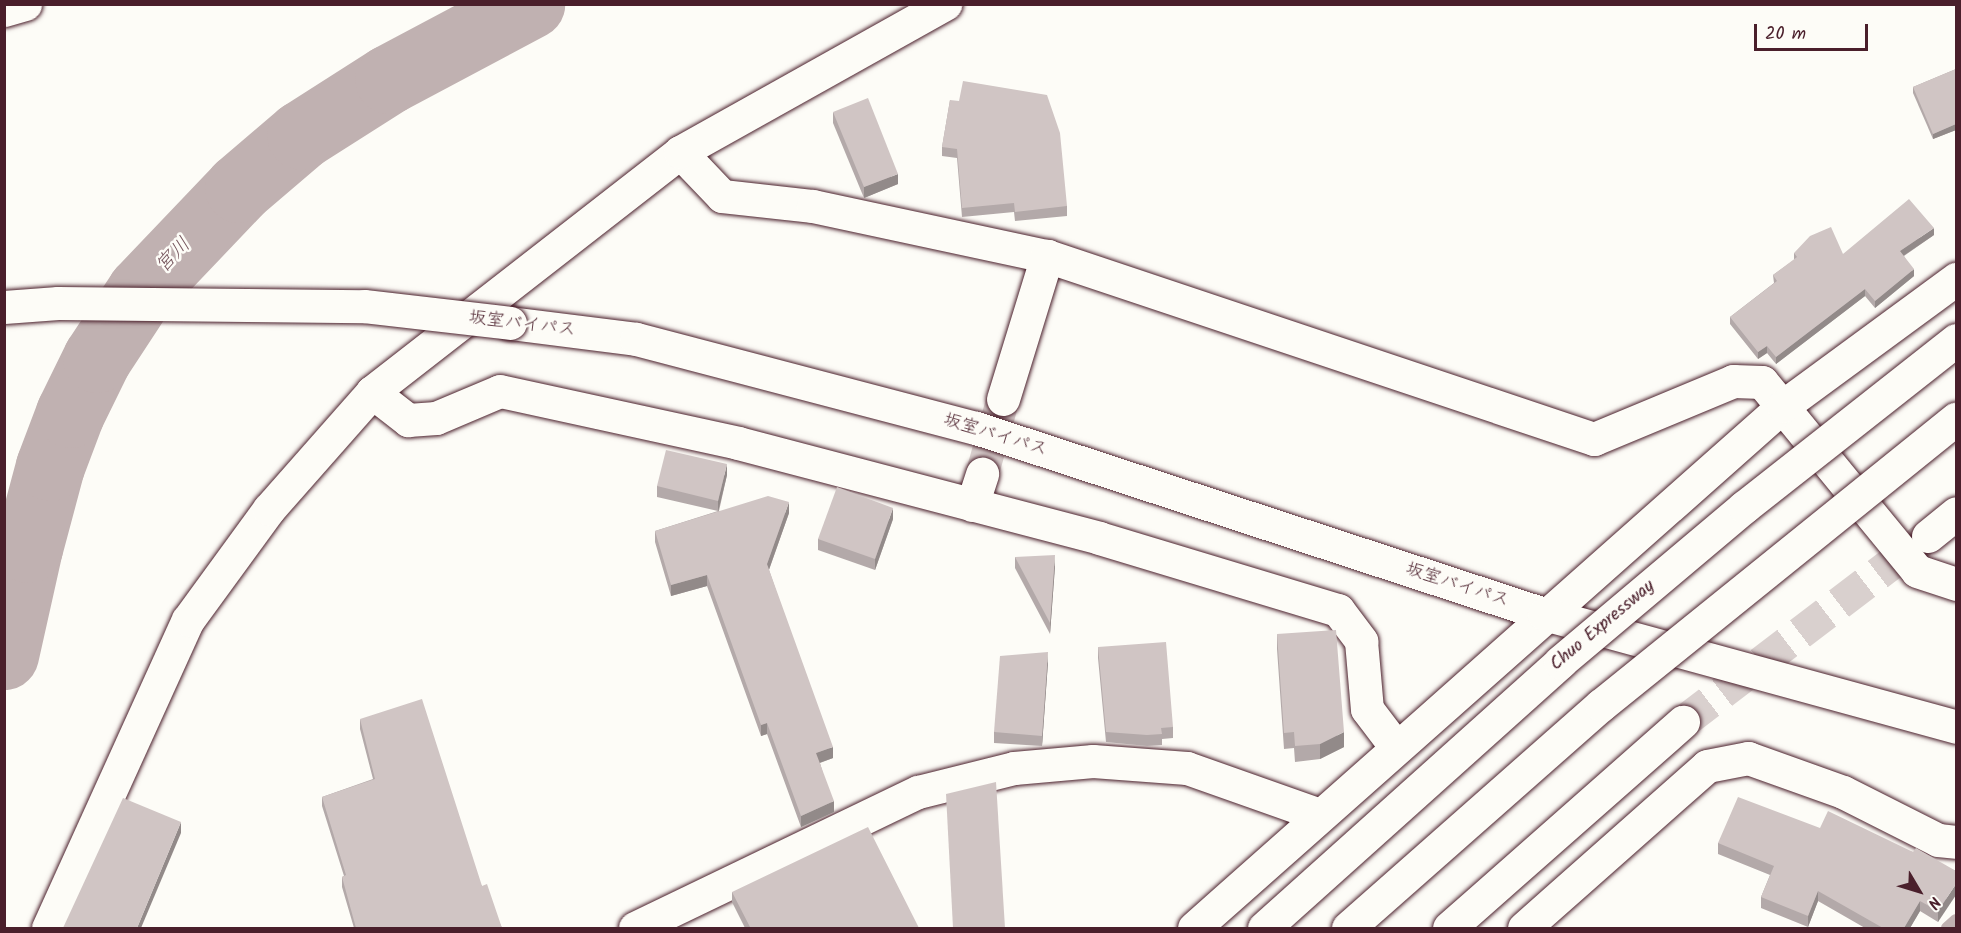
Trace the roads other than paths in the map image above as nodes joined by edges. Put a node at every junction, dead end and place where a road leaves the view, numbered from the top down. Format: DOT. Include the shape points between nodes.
graph roads {
  1 [pos="25,4"];
  2 [pos="945,4"];
  3 [pos="4,10"];
  4 [pos="680,152"];
  5 [pos="1047,256"];
  6 [pos="1956,279"];
  7 [pos="4,307"];
  8 [pos="1956,340"];
  9 [pos="372,392"];
  10 [pos="1003,399"];
  11 [pos="1783,406"];
  12 [pos="1956,419"];
  13 [pos="982,474"];
  14 [pos="972,505"];
  15 [pos="1956,513"];
  16 [pos="1928,536"];
  17 [pos="1956,584"];
  18 [pos="1544,614"];
  19 [pos="1683,723"];
  20 [pos="1956,727"];
  21 [pos="1396,747"];
  22 [pos="1320,815"];
  23 [pos="1956,842"];
  24 [pos="48,928"];
  25 [pos="635,928"];
  26 [pos="1194,928"];
  27 [pos="1264,928"];
  28 [pos="1348,928"];
  29 [pos="1449,928"];
  30 [pos="1524,928"];
  1 -- 3 [label="main road"];
  2 -- 4 [label="main road"];
  4 -- 5 [label="main road" via="722,196 813,206"];
  4 -- 9 [label="main road"];
  5 -- 10 [label="main road"];
  5 -- 11 [label="main road" via="1593,439 1733,381 1762,382"];
  6 -- 11 [label="main road"];
  7 -- 18 [label="main road, 坂室バイパス, bridge" via="58,303 364,306 636,339 976,428"];
  8 -- 27 [label="main road, Chuo Expressway, bridge" via="1744,507 1560,662"];
  9 -- 14 [label="main road" via="408,420 436,418 500,391 738,443"];
  9 -- 24 [label="main road" via="268,509 188,620"];
  11 -- 17 [label="main road" via="1917,571"];
  11 -- 18 [label="main road"];
  12 -- 28 [label="main road, bridge" via="1601,705"];
  13 -- 14 [label="main road"];
  14 -- 21 [label="main road" via="1099,538 1338,610 1361,641 1368,709"];
  15 -- 16 [label="main road"];
  18 -- 20 [label="main road, 坂室バイパス"];
  18 -- 21 [label="main road"];
  19 -- 29 [label="main road"];
  21 -- 22 [label="main road"];
  22 -- 25 [label="main road" via="1187,768 1092,761 1014,768 918,792"];
  22 -- 26 [label="main road"];
  23 -- 30 [label="main road" via="1938,840 1843,792 1748,758 1707,766"];
}
